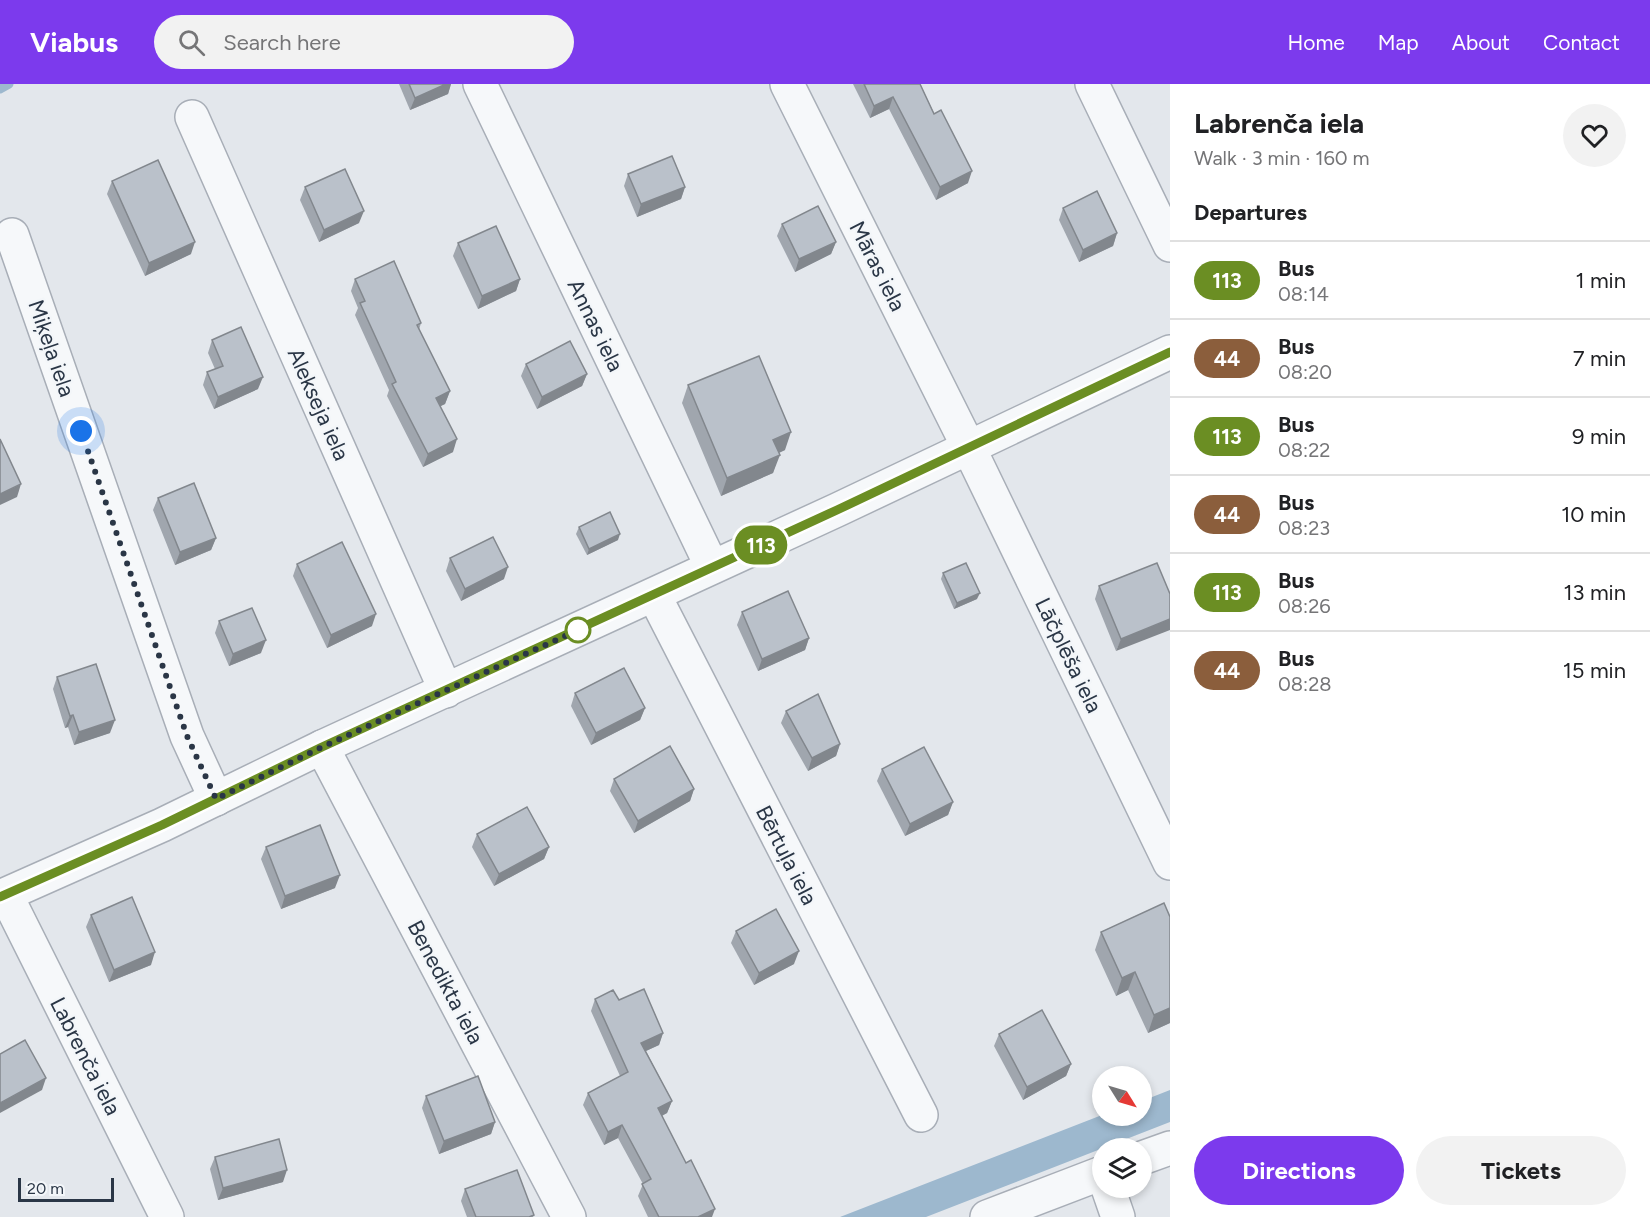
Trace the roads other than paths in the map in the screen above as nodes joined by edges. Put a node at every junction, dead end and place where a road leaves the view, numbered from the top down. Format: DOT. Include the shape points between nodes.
graph roads {
  1 [pos="480,84"];
  2 [pos="787,84"];
  3 [pos="1092,84"];
  4 [pos="192,117"];
  5 [pos="12,235"];
  6 [pos="1170,245"];
  7 [pos="1170,352"];
  8 [pos="969,448"];
  9 [pos="712,567"];
  10 [pos="654,595"];
  11 [pos="446,691"];
  12 [pos="322,747"];
  13 [pos="216,799"];
  14 [pos="1170,863"];
  15 [pos="3,896"];
  16 [pos="921,1115"];
  17 [pos="1170,1148"];
  18 [pos="1152,1154"];
  19 [pos="1092,1177"];
  20 [pos="1111,1198"];
  21 [pos="167,1217"];
  22 [pos="569,1217"];
  23 [pos="987,1217"];
  24 [pos="1118,1217"];
  1 -- 9 [label="street, Annas iela"];
  2 -- 8 [label="street, Māras iela"];
  3 -- 6 [label="street"];
  4 -- 11 [label="street, Alekseja iela"];
  5 -- 13 [label="street, Miķeļa iela" via="187,736"];
  7 -- 8 [label="street"];
  8 -- 9 [label="street"];
  8 -- 14 [label="street, Lāčplēša iela"];
  9 -- 10 [label="street"];
  10 -- 11 [label="street"];
  10 -- 16 [label="street, Bērtuļa iela"];
  11 -- 12 [label="street"];
  12 -- 13 [label="street"];
  12 -- 22 [label="street, Benedikta iela"];
  13 -- 15 [label="street"];
  15 -- 21 [label="street, Labrenča iela"];
  17 -- 18 [label="street"];
  19 -- 23 [label="street"];
  20 -- 24 [label="street"];
}
